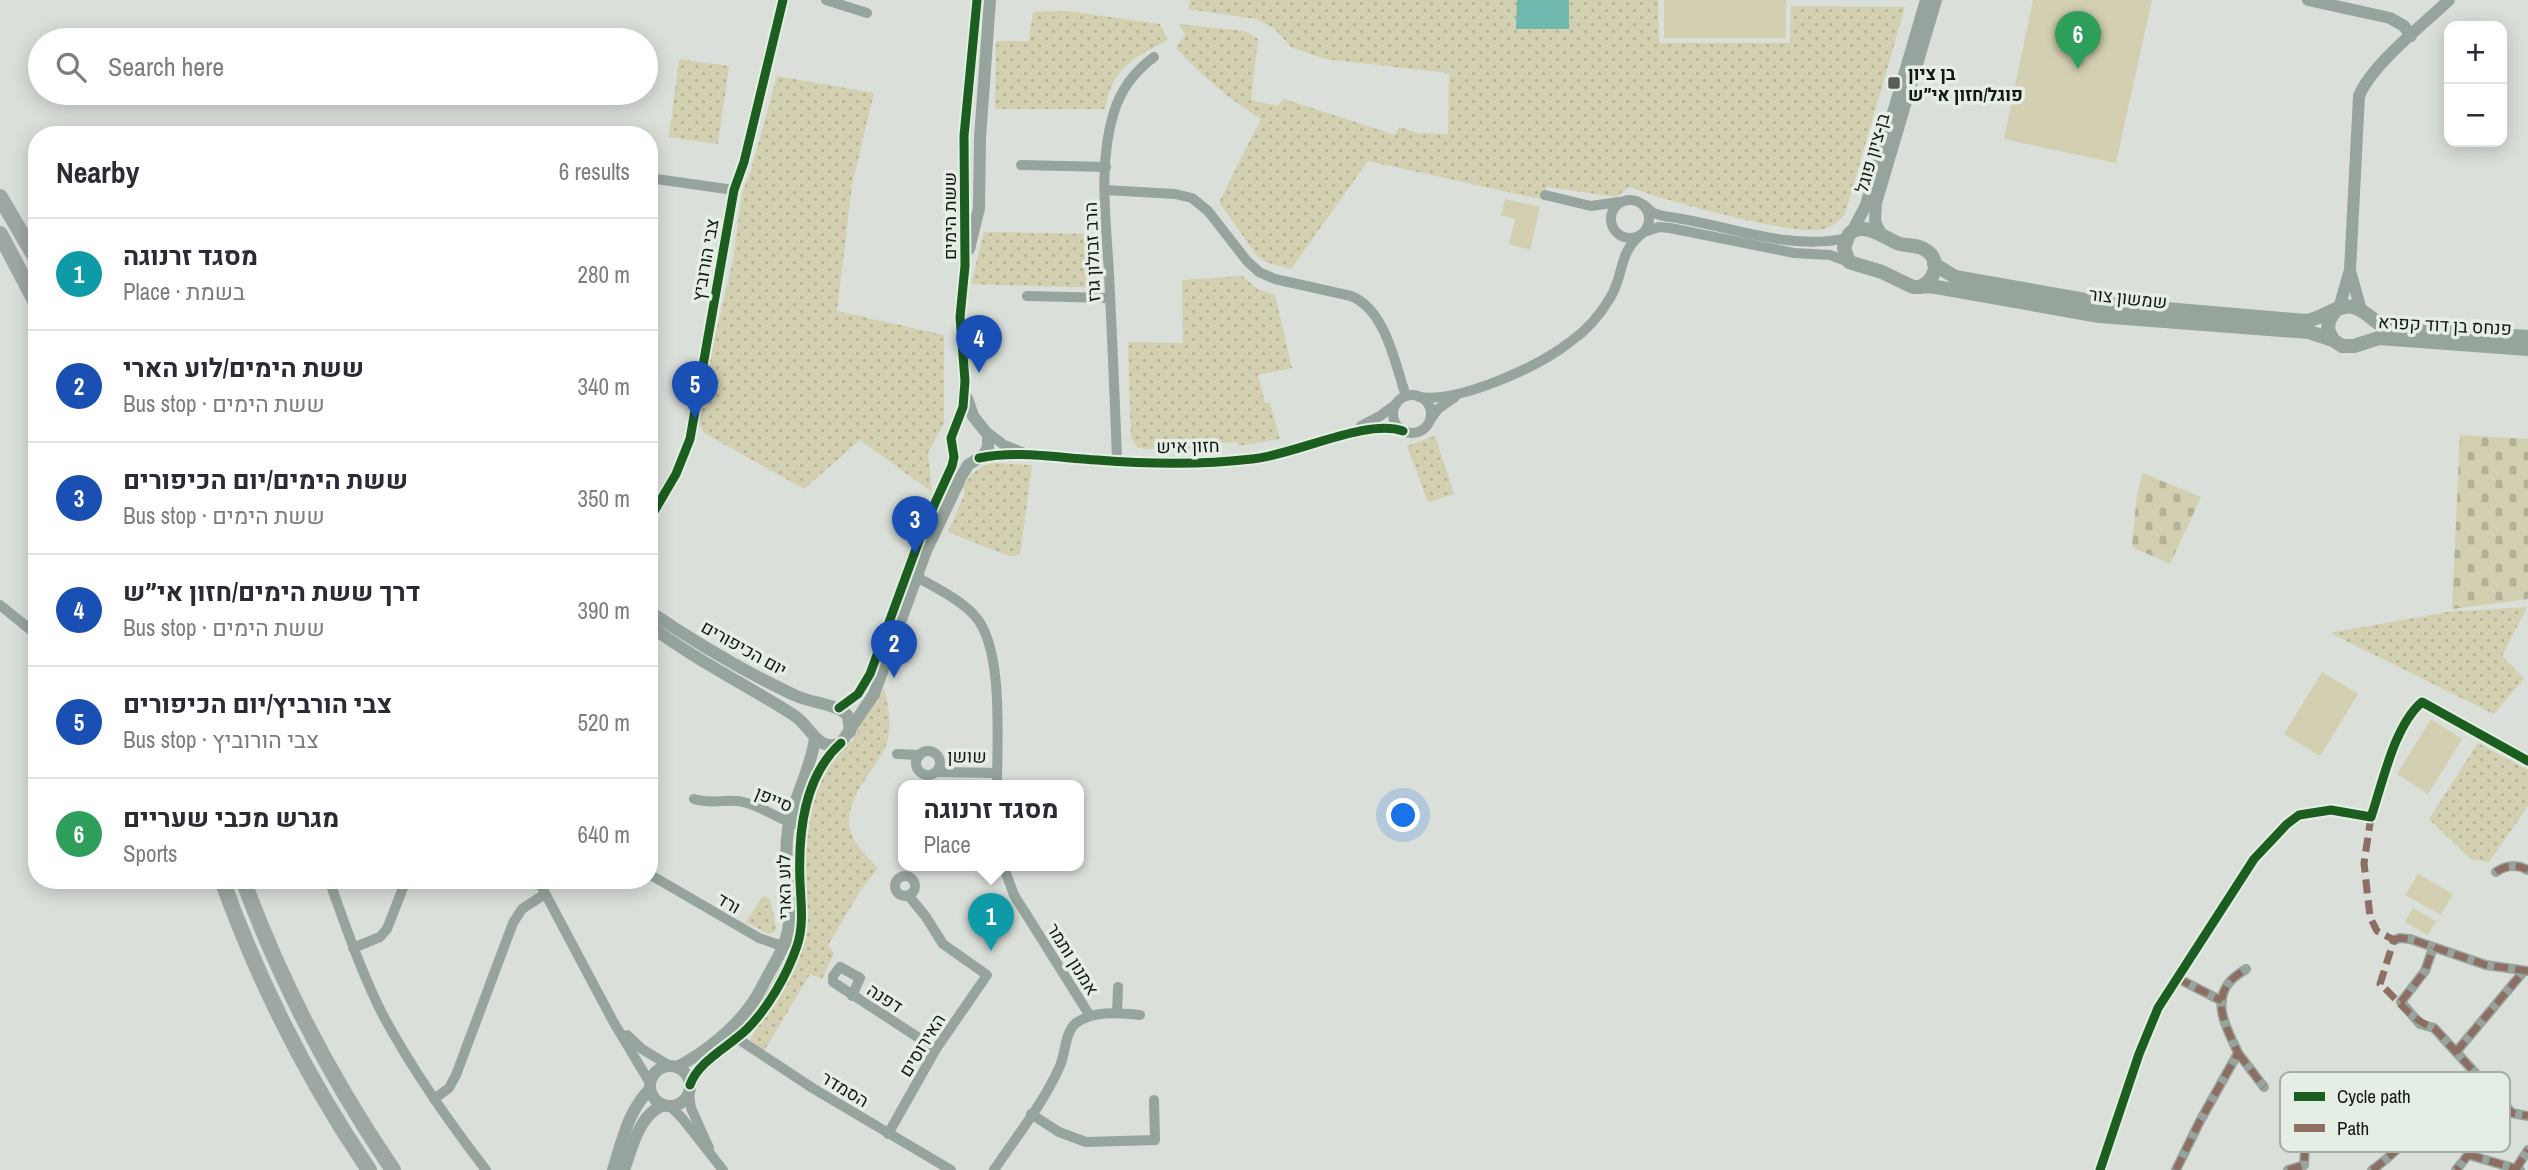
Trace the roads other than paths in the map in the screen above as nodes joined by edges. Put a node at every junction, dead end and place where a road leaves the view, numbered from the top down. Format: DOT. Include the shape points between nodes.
graph roads {
  1 [pos="783,0"];
  2 [pos="826,0"];
  3 [pos="977,0"];
  4 [pos="990,0"];
  5 [pos="1926,0"];
  6 [pos="1936,0"];
  7 [pos="2308,0"];
  8 [pos="2449,0"];
  9 [pos="867,13"];
  10 [pos="2411,36"];
  11 [pos="1154,57"];
  12 [pos="1021,165"];
  13 [pos="1106,167"];
  14 [pos="658,179"];
  15 [pos="734,190"];
  16 [pos="1105,190"];
  17 [pos="1545,195"];
  18 [pos="0,197"];
  19 [pos="1623,201"];
  20 [pos="1644,205"];
  21 [pos="1591,206"];
  22 [pos="1614,228"];
  23 [pos="0,234"];
  24 [pos="1642,234"];
  25 [pos="1850,234"];
  26 [pos="1882,236"];
  27 [pos="28,245"];
  28 [pos="1849,262"];
  29 [pos="1934,264"];
  30 [pos="1621,265"];
  31 [pos="965,266"];
  32 [pos="2350,270"];
  33 [pos="28,287"];
  34 [pos="1920,287"];
  35 [pos="1027,296"];
  36 [pos="1110,298"];
  37 [pos="2337,309"];
  38 [pos="2364,313"];
  39 [pos="2528,337"];
  40 [pos="2333,340"];
  41 [pos="2360,343"];
  42 [pos="2528,349"];
  43 [pos="965,391"];
  44 [pos="1465,392"];
  45 [pos="1406,396"];
  46 [pos="1419,397"];
  47 [pos="1396,404"];
  48 [pos="1430,420"];
  49 [pos="984,429"];
  50 [pos="955,430"];
  51 [pos="1403,431"];
  52 [pos="1337,437"];
  53 [pos="953,450"];
  54 [pos="1036,456"];
  55 [pos="978,459"];
  56 [pos="1118,461"];
  57 [pos="658,505"];
  58 [pos="913,574"];
  59 [pos="0,605"];
  60 [pos="658,617"];
  61 [pos="20,620"];
  62 [pos="28,624"];
  63 [pos="28,627"];
  64 [pos="658,631"];
  65 [pos="833,707"];
  66 [pos="813,735"];
  67 [pos="846,738"];
  68 [pos="897,754"];
  69 [pos="920,755"];
  70 [pos="2528,761"];
  71 [pos="936,772"];
  72 [pos="997,773"];
  73 [pos="997,780"];
  74 [pos="694,799"];
  75 [pos="795,824"];
  76 [pos="2528,870"];
  77 [pos="1005,871"];
  78 [pos="2496,872"];
  79 [pos="658,879"];
  80 [pos="226,889"];
  81 [pos="247,889"];
  82 [pos="332,889"];
  83 [pos="403,889"];
  84 [pos="542,889"];
  85 [pos="545,894"];
  86 [pos="908,895"];
  87 [pos="2394,940"];
  88 [pos="791,944"];
  89 [pos="353,948"];
  90 [pos="2433,948"];
  91 [pos="2246,969"];
  92 [pos="2526,971"];
  93 [pos="2177,978"];
  94 [pos="1118,987"];
  95 [pos="852,996"];
  96 [pos="2222,1001"];
  97 [pos="1117,1013"];
  98 [pos="1140,1015"];
  99 [pos="1090,1016"];
  100 [pos="614,1023"];
  101 [pos="731,1035"];
  102 [pos="936,1049"];
  103 [pos="2456,1052"];
  104 [pos="2238,1053"];
  105 [pos="673,1067"];
  106 [pos="2474,1072"];
  107 [pos="650,1086"];
  108 [pos="2264,1087"];
  109 [pos="690,1090"];
  110 [pos="434,1099"];
  111 [pos="1154,1100"];
  112 [pos="667,1106"];
  113 [pos="2510,1111"];
  114 [pos="1031,1114"];
  115 [pos="2528,1116"];
  116 [pos="888,1134"];
  117 [pos="2528,1150"];
  118 [pos="2305,1152"];
  119 [pos="2397,1152"];
  120 [pos="2471,1152"];
  121 [pos="711,1155"];
  122 [pos="2469,1155"];
  123 [pos="2517,1169"];
  124 [pos="369,1170"];
  125 [pos="393,1170"];
  126 [pos="486,1170"];
  127 [pos="613,1170"];
  128 [pos="624,1170"];
  129 [pos="723,1170"];
  130 [pos="951,1170"];
  131 [pos="994,1170"];
  132 [pos="2101,1170"];
  133 [pos="2176,1170"];
  134 [pos="2288,1170"];
  135 [pos="2372,1170"];
  136 [pos="2456,1170"];
  1 -- 15 [label="street, צבי הורוביץ"];
  2 -- 9 [label="street"];
  3 -- 31 [label="street, ששת הימים" via="964,136"];
  4 -- 31 [label="street, ששת הימים" via="979,208"];
  5 -- 25 [label="street, בן-ציון פוגל" via="1866,205"];
  6 -- 26 [label="street, בן-ציון פוגל" via="1876,203 1875,222"];
  7 -- 10 [label="street" via="2390,18"];
  8 -- 10 [label="street"];
  10 -- 32 [label="street" via="2376,70 2359,96"];
  11 -- 13 [label="street, הרב זבולון גרז" via="1120,97 1111,124"];
  12 -- 13 [label="street"];
  13 -- 16 [label="street, הרב זבולון גרז"];
  14 -- 15 [label="street"];
  15 -- 57 [label="street, צבי הורוביץ" via="690,439"];
  16 -- 36 [label="street, הרב זבולון גרז"];
  16 -- 45 [label="street" via="1192,198 1259,272 1367,304 1379,320"];
  17 -- 21 [label="street"];
  18 -- 27 [label="main road"];
  19 -- 20 [label="street"];
  19 -- 21 [label="street"];
  19 -- 22 [label="street" via="1614,210"];
  20 -- 24 [label="street" via="1650,219"];
  20 -- 25 [label="street" via="1662,216 1794,241 1823,243"];
  21 -- 22 [label="street"];
  22 -- 24 [label="street" via="1627,237"];
  22 -- 30 [label="street"];
  23 -- 33 [label="main road"];
  24 -- 28 [label="street" via="1670,228"];
  24 -- 30 [label="street" via="1629,246"];
  25 -- 26 [label="main road, שמשון צור" via="1867,229"];
  25 -- 28 [label="main road" via="1844,251"];
  26 -- 29 [label="main road, שמשון צור" via="1925,249"];
  28 -- 34 [label="main road, שמשון צור"];
  29 -- 34 [label="main road" via="1932,278"];
  29 -- 37 [label="main road, שמשון צור" via="1955,277 2108,304 2306,321"];
  30 -- 44 [label="street" via="1610,299 1579,336 1528,366"];
  31 -- 43 [label="street, ששת הימים" via="960,317"];
  32 -- 37 [label="street"];
  32 -- 38 [label="street"];
  34 -- 40 [label="main road, שמשון צור" via="2099,316 2309,332"];
  35 -- 36 [label="street"];
  36 -- 56 [label="street, הרב זבולון גרז"];
  37 -- 38 [label="main road" via="2350,306"];
  37 -- 40 [label="main road" via="2328,325"];
  38 -- 39 [label="main road, פנחס בן דוד קפרא" via="2386,327"];
  38 -- 41 [label="main road" via="2369,327"];
  40 -- 41 [label="main road" via="2347,347"];
  41 -- 42 [label="main road, פנחס בן דוד קפרא" via="2379,338"];
  43 -- 49 [label="street, ששת הימים" via="973,416"];
  43 -- 50 [label="street, ששת הימים"];
  44 -- 46 [label="street"];
  44 -- 48 [label="street" via="1445,403"];
  45 -- 46 [label="street"];
  45 -- 47 [label="street"];
  46 -- 48 [label="street" via="1429,405"];
  47 -- 51 [label="street" via="1394,420"];
  47 -- 52 [label="street, חזון איש" via="1375,420"];
  48 -- 51 [label="street" via="1418,432"];
  49 -- 50 [label="street" via="967,422"];
  49 -- 54 [label="street, חזון איש" via="1009,448"];
  49 -- 55 [label="street" via="988,447"];
  50 -- 53 [label="street"];
  51 -- 52 [label="street, חזון איש" via="1372,428"];
  52 -- 56 [label="street, חזון איש" via="1256,459"];
  53 -- 55 [label="street" via="961,458"];
  53 -- 58 [label="street" via="953,466 925,527"];
  54 -- 55 [label="street, חזון איש"];
  54 -- 56 [label="street, חזון איש"];
  55 -- 58 [label="street" via="961,477"];
  58 -- 65 [label="street" via="864,686 853,700"];
  58 -- 67 [label="street" via="874,694"];
  58 -- 72 [label="street" via="983,625 993,659"];
  59 -- 61 [label="street"];
  60 -- 65 [label="street, יום הכיפורים" via="751,674"];
  61 -- 62 [label="street"];
  61 -- 63 [label="street"];
  64 -- 66 [label="street, יום הכיפורים" via="796,717"];
  65 -- 66 [label="street" via="820,709 812,719"];
  65 -- 67 [label="street" via="848,716 851,727"];
  66 -- 67 [label="street" via="824,745"];
  66 -- 75 [label="street, לוע הארי" via="808,769 794,803"];
  67 -- 75 [label="street, לוע הארי" via="825,761"];
  68 -- 69 [label="street"];
  69 -- 71 [label="street" via="916,761 919,770 928,775"];
  69 -- 71 [label="street" via="930,751 937,755"];
  70 -- 93 [label="street" via="2422,702 2397,740 2371,817 2319,810 2287,824 2254,859"];
  71 -- 72 [label="street, שושן"];
  72 -- 73 [label="street"];
  74 -- 75 [label="street, סייפן" via="747,803"];
  75 -- 88 [label="street, לוע הארי" via="802,920"];
  76 -- 78 [label="street" via="2504,866"];
  77 -- 99 [label="street, אמנון ותמר" via="1014,895"];
  79 -- 88 [label="street, ורד" via="759,939"];
  80 -- 124 [label="main road" via="276,1010"];
  81 -- 125 [label="main road" via="294,1002 350,1104"];
  82 -- 89 [label="street"];
  83 -- 89 [label="street" via="387,929 380,937"];
  84 -- 85 [label="street"];
  85 -- 100 [label="street"];
  85 -- 110 [label="street" via="517,915 456,1075 449,1088"];
  86 -- 102 [label="street, האירוסים" via="943,944 987,975"];
  87 -- 90 [label="street" via="2410,939"];
  88 -- 101 [label="street, לוע הארי" via="768,1002 753,1023"];
  89 -- 110 [label="street" via="385,1019"];
  90 -- 92 [label="street" via="2486,965"];
  90 -- 103 [label="street" via="2425,971 2401,1002"];
  91 -- 96 [label="street" via="2228,984"];
  92 -- 103 [label="street"];
  93 -- 96 [label="street"];
  93 -- 132 [label="street" via="2146,1034"];
  94 -- 97 [label="street"];
  95 -- 102 [label="street, דפנה"];
  96 -- 104 [label="street" via="2222,1016"];
  97 -- 98 [label="street"];
  97 -- 99 [label="street"];
  99 -- 114 [label="street, אמנון ותמר" via="1071,1028 1060,1068"];
  100 -- 105 [label="street" via="642,1049"];
  100 -- 107 [label="street"];
  101 -- 105 [label="street, לוע הארי"];
  101 -- 109 [label="street, לוע הארי" via="696,1073"];
  101 -- 116 [label="street, הסמדר"];
  102 -- 116 [label="street, האירוסים"];
  103 -- 106 [label="street"];
  104 -- 108 [label="street"];
  104 -- 133 [label="street"];
  105 -- 107 [label="street" via="659,1070"];
  105 -- 109 [label="street" via="687,1074"];
  107 -- 112 [label="street" via="654,1098"];
  107 -- 127 [label="street" via="632,1112"];
  109 -- 112 [label="street" via="682,1102"];
  109 -- 121 [label="street" via="691,1108"];
  110 -- 126 [label="street"];
  111 -- 114 [label="street" via="1155,1140 1086,1142"];
  112 -- 121 [label="street"];
  112 -- 128 [label="street" via="657,1108 643,1121"];
  113 -- 115 [label="street"];
  114 -- 131 [label="street, אמנון ותמר"];
  116 -- 130 [label="street, הסמדר"];
  117 -- 123 [label="street"];
  118 -- 134 [label="street" via="2305,1165"];
  119 -- 135 [label="street"];
  120 -- 122 [label="street"];
  121 -- 129 [label="street"];
  122 -- 123 [label="street"];
  122 -- 136 [label="street"];
}
